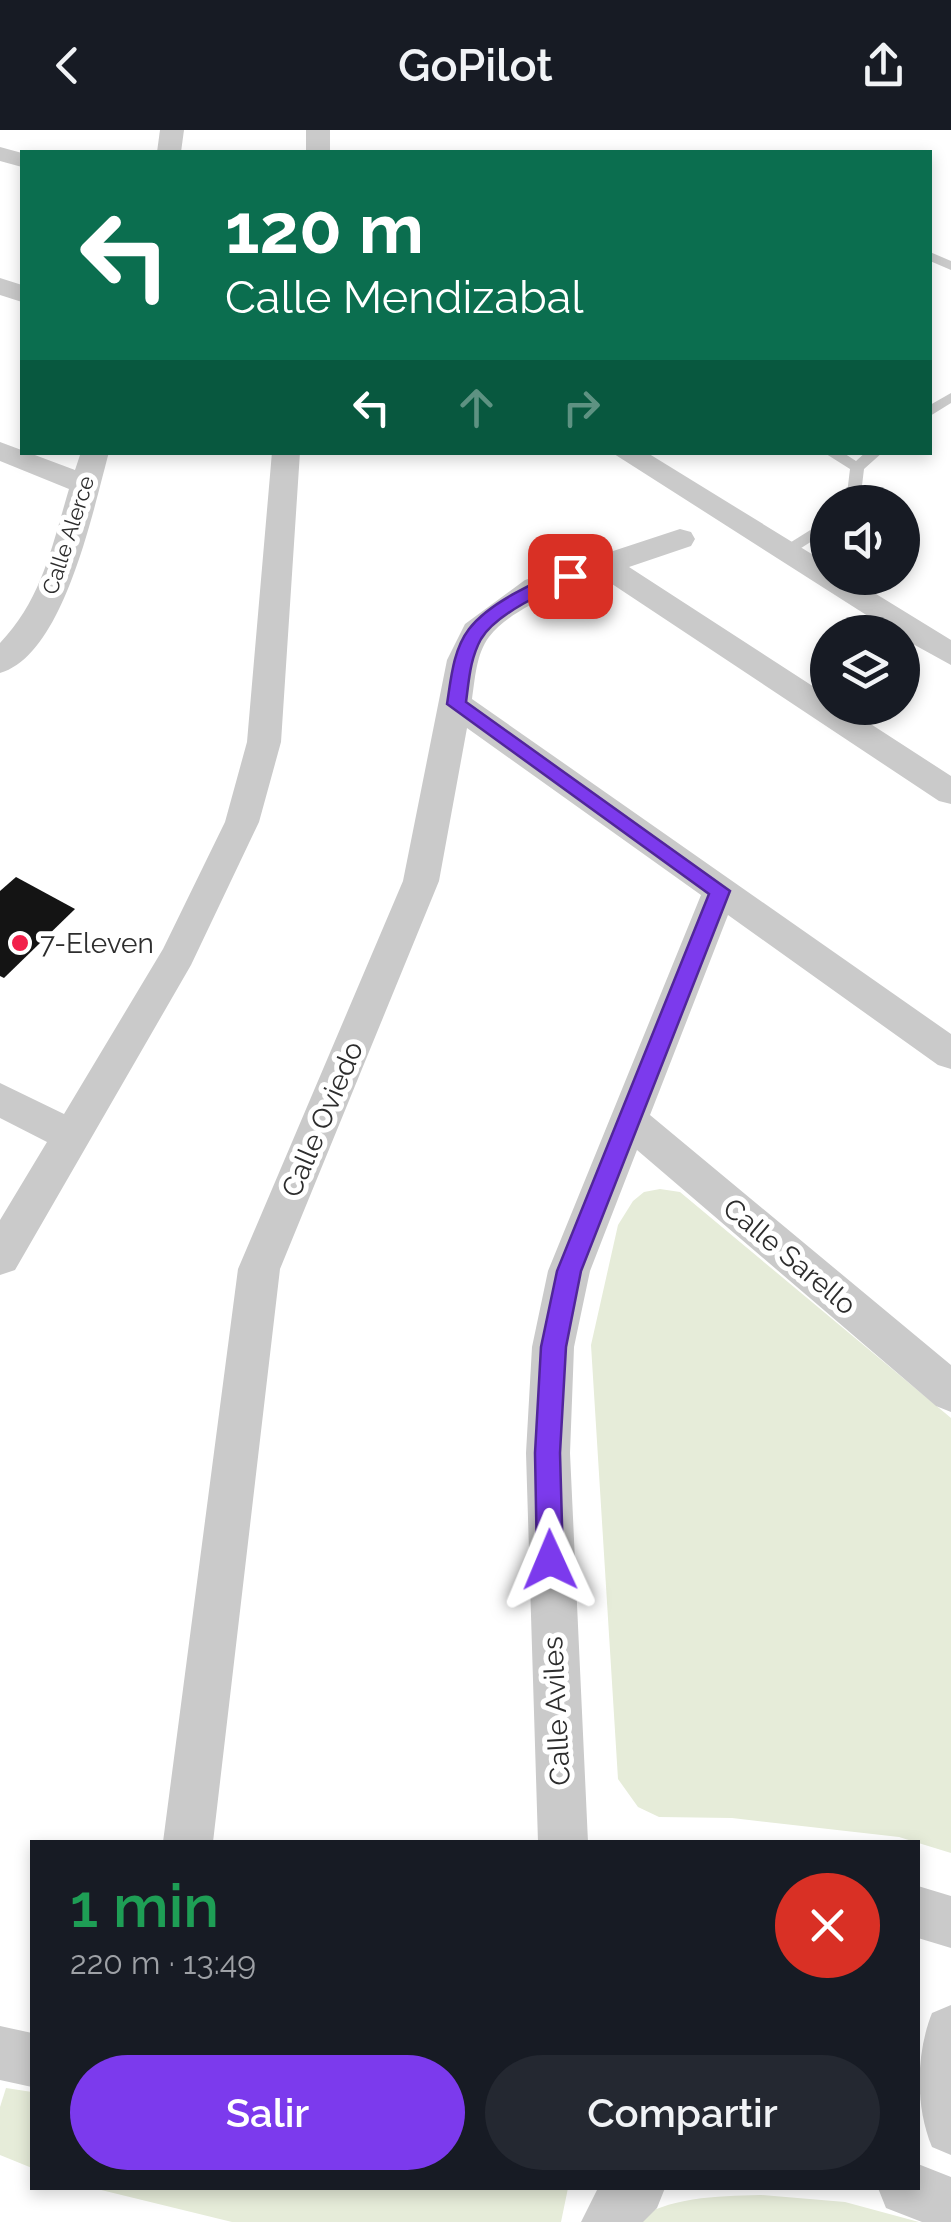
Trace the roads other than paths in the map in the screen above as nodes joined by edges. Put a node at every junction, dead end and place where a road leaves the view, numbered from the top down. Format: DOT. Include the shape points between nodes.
graph roads {
  1 [pos="0,451"];
  2 [pos="94,455"];
  3 [pos="286,455"];
  4 [pos="630,455"];
  5 [pos="835,455"];
  6 [pos="872,455"];
  7 [pos="857,467"];
  8 [pos="84,484"];
  9 [pos="855,485"];
  10 [pos="810,536"];
  11 [pos="680,539"];
  12 [pos="785,552"];
  13 [pos="603,564"];
  14 [pos="951,654"];
  15 [pos="1,660"];
  16 [pos="456,704"];
  17 [pos="951,792"];
  18 [pos="720,891"];
  19 [pos="951,1054"];
  20 [pos="0,1098"];
  21 [pos="630,1121"];
  22 [pos="71,1136"];
  23 [pos="0,1257"];
  24 [pos="951,1392"];
  25 [pos="188,1840"];
  26 [pos="562,1840"];
  27 [pos="920,1913"];
  28 [pos="951,1922"];
  29 [pos="951,2032"];
  30 [pos="0,2052"];
  31 [pos="30,2060"];
  32 [pos="951,2128"];
  33 [pos="635,2190"];
  34 [pos="911,2190"];
  35 [pos="951,2206"];
  36 [pos="608,2222"];
  1 -- 8 [label="street"];
  2 -- 8 [label="street, Calle Alerce"];
  3 -- 22 [label="street" via="264,742 242,822 178,956"];
  4 -- 12 [label="street"];
  5 -- 7 [label="lane"];
  6 -- 7 [label="lane"];
  7 -- 9 [label="lane"];
  8 -- 15 [label="street, Calle Alerce" via="39,621"];
  10 -- 12 [label="lane"];
  11 -- 13 [label="street, Calle Oviedo"];
  12 -- 14 [label="street"];
  13 -- 16 [label="street, Calle Oviedo" via="536,587 476,631"];
  13 -- 17 [label="street"];
  16 -- 18 [label="street"];
  16 -- 25 [label="street, Calle Oviedo" via="421,881 259,1270"];
  18 -- 19 [label="street"];
  18 -- 21 [label="street, Calle Aviles"];
  20 -- 22 [label="street"];
  21 -- 24 [label="street, Calle Sarello"];
  21 -- 26 [label="street, Calle Aviles" via="569,1271 554,1347 548,1471"];
  22 -- 23 [label="street"];
  27 -- 28 [label="street"];
  29 -- 32 [label="street"];
  30 -- 31 [label="street"];
  33 -- 36 [label="street"];
  34 -- 35 [label="street"];
}
